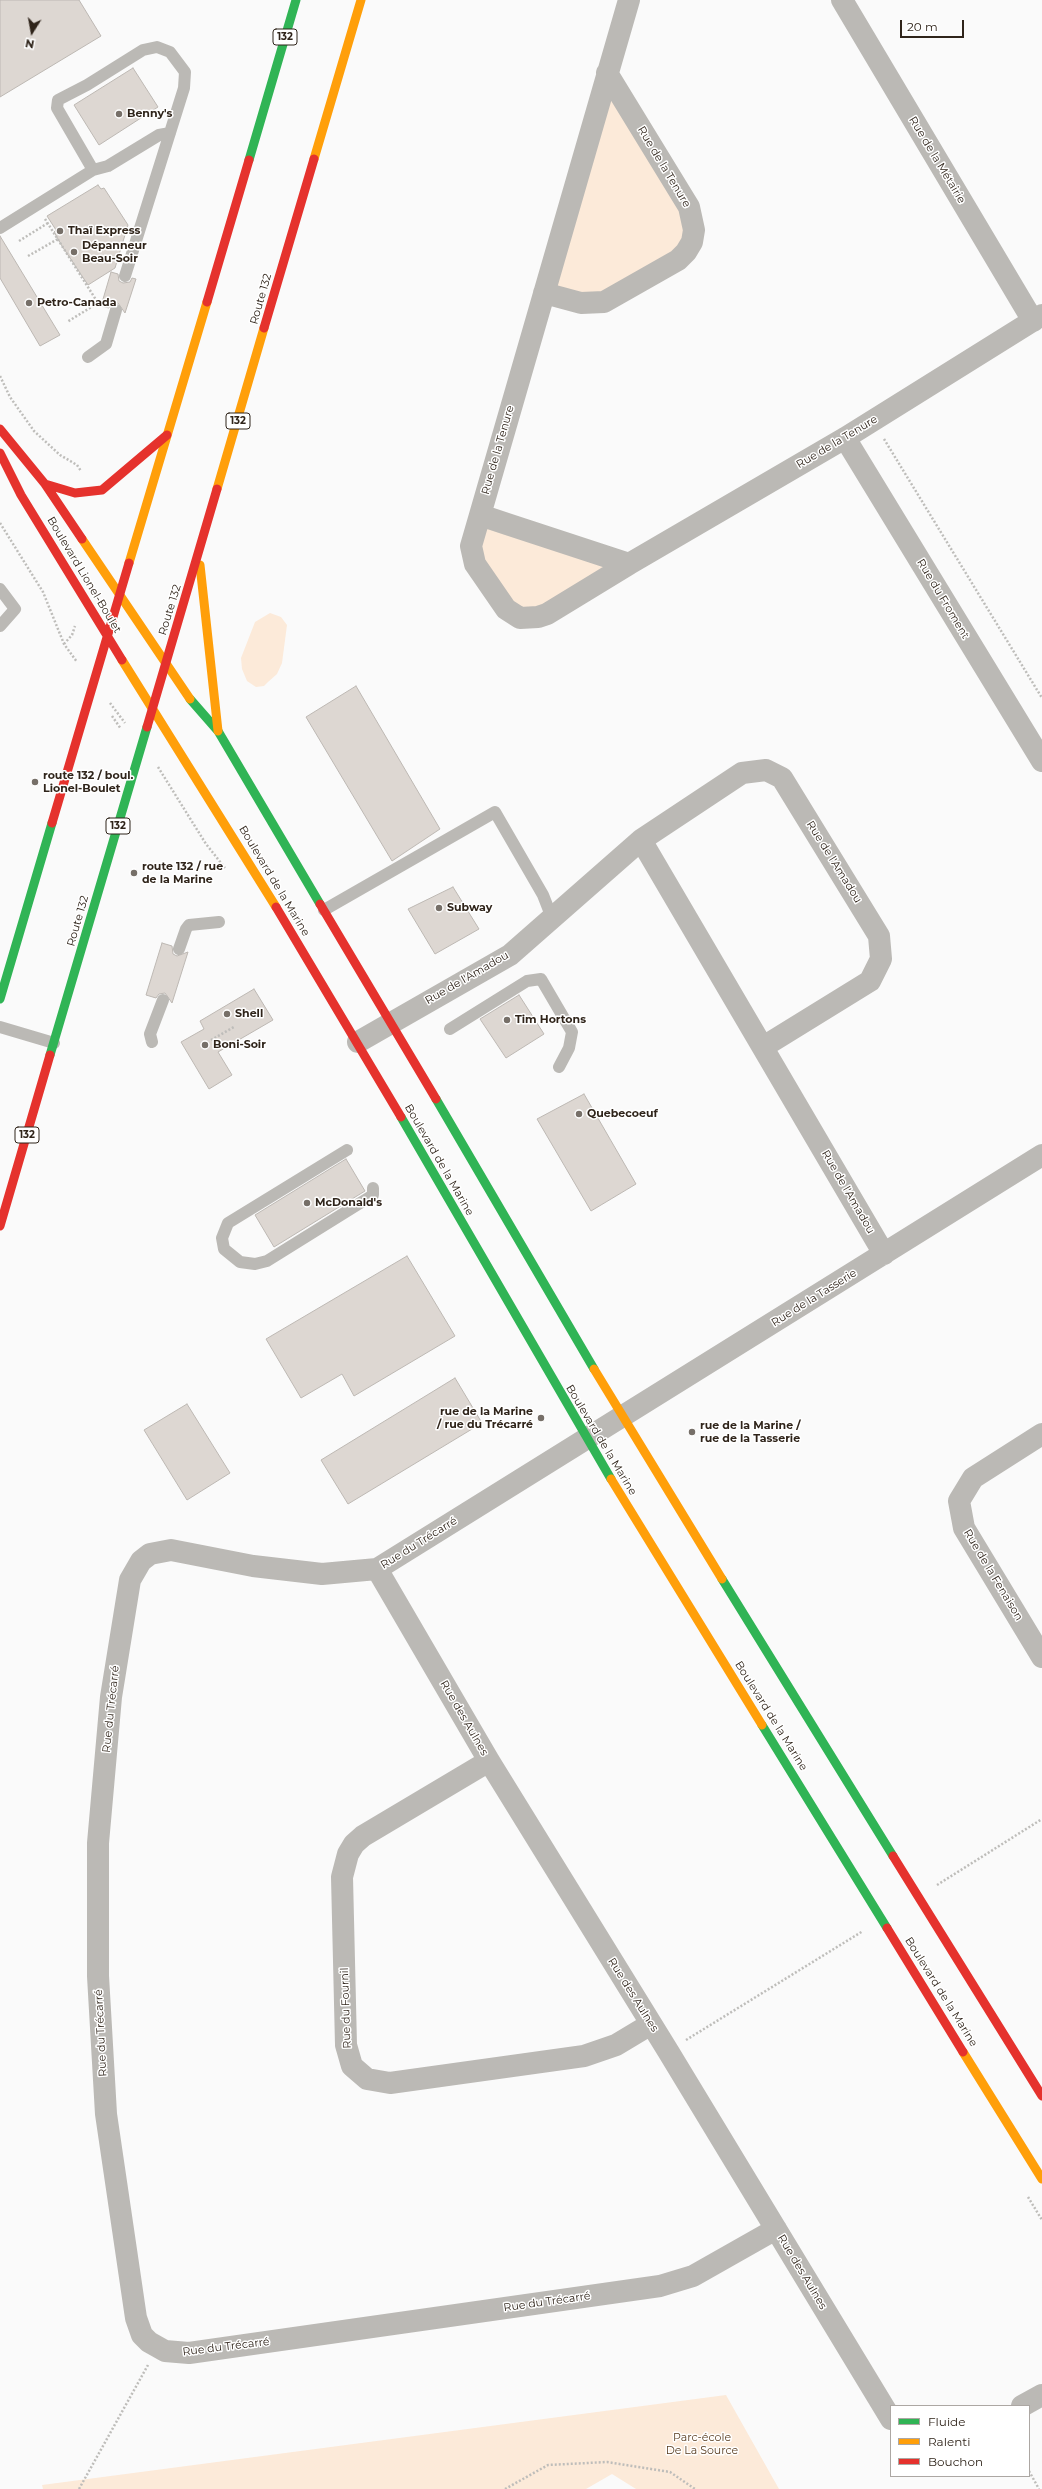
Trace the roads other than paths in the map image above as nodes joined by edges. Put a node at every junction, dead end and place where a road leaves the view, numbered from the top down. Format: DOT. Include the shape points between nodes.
graph roads {
  1 [pos="296,0"];
  2 [pos="361,0"];
  3 [pos="629,0"];
  4 [pos="842,0"];
  5 [pos="607,73"];
  6 [pos="170,133"];
  7 [pos="93,170"];
  8 [pos="0,228"];
  9 [pos="126,276"];
  10 [pos="544,293"];
  11 [pos="116,310"];
  12 [pos="1038,318"];
  13 [pos="88,357"];
  14 [pos="0,429"];
  15 [pos="167,435"];
  16 [pos="845,438"];
  17 [pos="0,453"];
  18 [pos="46,484"];
  19 [pos="480,515"];
  20 [pos="199,554"];
  21 [pos="629,564"];
  22 [pos="0,589"];
  23 [pos="120,594"];
  24 [pos="0,626"];
  25 [pos="107,637"];
  26 [pos="166,662"];
  27 [pos="152,707"];
  28 [pos="218,731"];
  29 [pos="1042,761"];
  30 [pos="641,840"];
  31 [pos="324,910"];
  32 [pos="552,918"];
  33 [pos="219,922"];
  34 [pos="178,949"];
  35 [pos="0,999"];
  36 [pos="163,1000"];
  37 [pos="391,1022"];
  38 [pos="0,1027"];
  39 [pos="450,1029"];
  40 [pos="152,1042"];
  41 [pos="358,1042"];
  42 [pos="54,1043"];
  43 [pos="763,1047"];
  44 [pos="560,1067"];
  45 [pos="347,1150"];
  46 [pos="1042,1156"];
  47 [pos="373,1188"];
  48 [pos="0,1226"];
  49 [pos="884,1254"];
  50 [pos="622,1417"];
  51 [pos="1042,1434"];
  52 [pos="586,1439"];
  53 [pos="377,1569"];
  54 [pos="1042,1657"];
  55 [pos="489,1761"];
  56 [pos="651,2024"];
  57 [pos="1042,2096"];
  58 [pos="1042,2179"];
  59 [pos="776,2229"];
  60 [pos="1042,2394"];
  61 [pos="1024,2405"];
  62 [pos="890,2418"];
  1 -- 15 [label="main road, 132"];
  2 -- 20 [label="main road, Route 132 / 132"];
  3 -- 5 [label="street, Rue de la Tenure"];
  4 -- 12 [label="street, Rue de la Métairie"];
  5 -- 10 [label="street, Rue de la Tenure"];
  5 -- 10 [label="street, Rue de la Tenure" via="689,207 694,230 692,242 678,260 604,302 581,303"];
  6 -- 7 [label="lane" via="159,135 108,166"];
  6 -- 7 [label="lane" via="184,88 185,72 170,52 150,47 58,100 57,108"];
  6 -- 9 [label="lane"];
  7 -- 8 [label="lane"];
  10 -- 19 [label="street, Rue de la Tenure"];
  11 -- 13 [label="lane" via="106,344"];
  12 -- 16 [label="street, Rue de la Tenure"];
  14 -- 18 [label="main road, Boulevard Lionel-Boulet"];
  15 -- 18 [label="main road" via="102,490 75,493"];
  15 -- 23 [label="main road, 132"];
  16 -- 21 [label="street, Rue de la Tenure"];
  16 -- 29 [label="street, Rue du Froment"];
  17 -- 25 [label="main road, Boulevard Lionel-Boulet" via="21,495"];
  18 -- 23 [label="main road, Boulevard Lionel-Boulet"];
  19 -- 21 [label="street"];
  19 -- 21 [label="street, Rue de la Tenure" via="471,546 475,564 506,609 520,618 538,618 547,614"];
  20 -- 26 [label="main road, Route 132 / 132"];
  20 -- 28 [label="main road"];
  22 -- 24 [label="lane" via="15,609"];
  23 -- 25 [label="main road, 132"];
  23 -- 26 [label="main road, Boulevard Lionel-Boulet"];
  25 -- 27 [label="main road, Boulevard Lionel-Boulet"];
  25 -- 35 [label="main road, 132"];
  26 -- 27 [label="main road, Route 132 / 132"];
  26 -- 28 [label="main road" via="188,697"];
  27 -- 41 [label="main road, Boulevard de la Marine" via="203,786"];
  27 -- 42 [label="main road, Route 132 / 132"];
  28 -- 31 [label="main road"];
  30 -- 32 [label="street, Rue de l'Amadou"];
  30 -- 43 [label="street, Rue de l'Amadou"];
  30 -- 43 [label="street, Rue de l'Amadou" via="742,774 766,770 782,778 879,936 881,959 870,981"];
  31 -- 32 [label="lane" via="495,812 543,895"];
  31 -- 37 [label="main road"];
  32 -- 37 [label="street, Rue de l'Amadou" via="510,955"];
  33 -- 34 [label="lane" via="189,925"];
  36 -- 40 [label="lane" via="150,1034"];
  37 -- 41 [label="street, Rue de l'Amadou"];
  37 -- 50 [label="main road"];
  38 -- 42 [label="lane"];
  39 -- 44 [label="lane" via="527,980 541,979 572,1032 569,1048"];
  41 -- 52 [label="main road, Boulevard de la Marine"];
  42 -- 48 [label="main road, Route 132 / 132"];
  43 -- 49 [label="street, Rue de l'Amadou"];
  45 -- 47 [label="lane" via="228,1223 222,1238 224,1249 240,1262 255,1264 266,1261 373,1195"];
  46 -- 49 [label="street, Rue de la Tasserie"];
  49 -- 50 [label="street, Rue de la Tasserie"];
  50 -- 52 [label="street, Rue de la Tasserie"];
  50 -- 57 [label="main road"];
  51 -- 54 [label="street, Rue de la Fenaison" via="973,1478 959,1501 964,1528"];
  52 -- 53 [label="street, Rue du Trécarré"];
  52 -- 58 [label="main road, Boulevard de la Marine"];
  53 -- 55 [label="street, Rue des Aulnes"];
  53 -- 59 [label="street, Rue du Trécarré" via="322,1574 253,1566 171,1550 150,1554 141,1561 130,1580 110,1697 98,1836 98,1976 106,2114 136,2318 142,2335 157,2348 176,2353 189,2353 660,2286 693,2276"];
  55 -- 56 [label="street, Rue des Aulnes"];
  55 -- 56 [label="street, Rue du Fournil" via="363,1836 348,1854 344,1864 342,1885 346,2045 352,2066 367,2079 390,2083 584,2056 616,2045"];
  56 -- 59 [label="street, Rue des Aulnes"];
  59 -- 62 [label="street, Rue des Aulnes"];
  60 -- 61 [label="street"];
}
